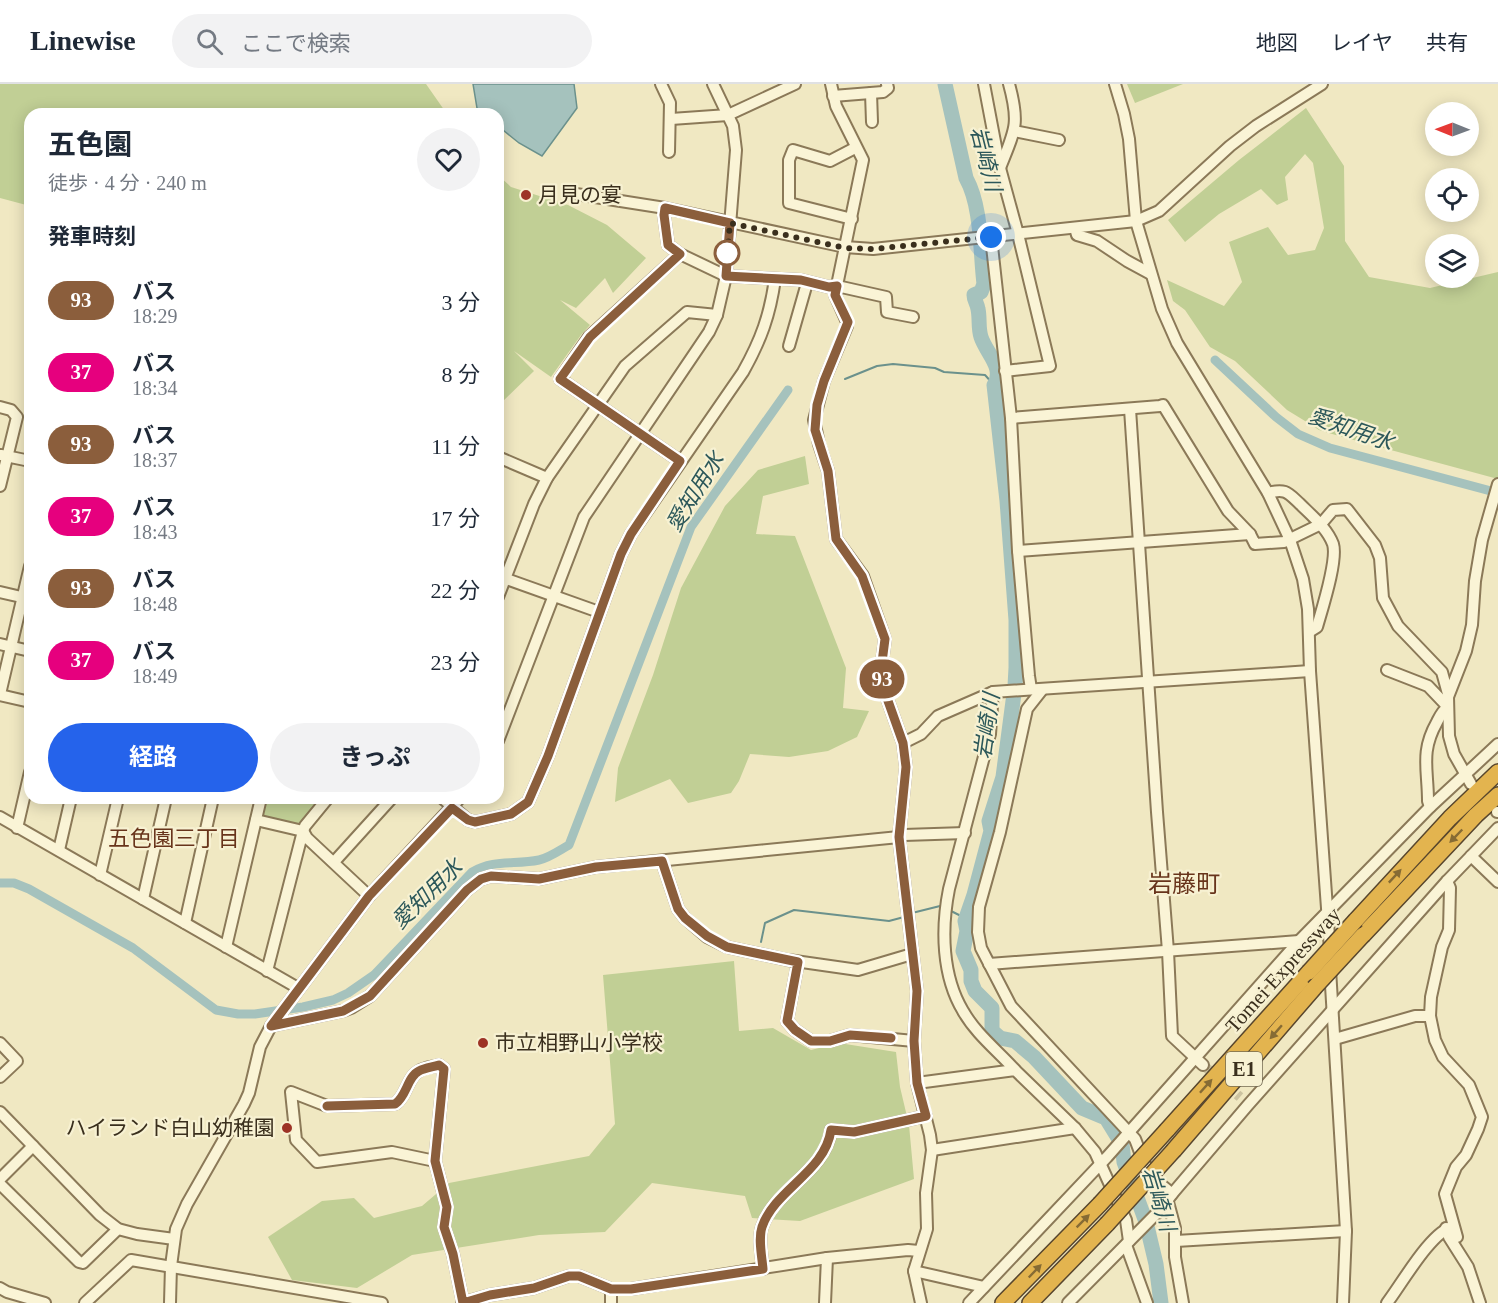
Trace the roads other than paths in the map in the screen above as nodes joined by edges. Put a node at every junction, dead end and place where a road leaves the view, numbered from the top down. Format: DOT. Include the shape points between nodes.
graph roads {
  1 [pos="661,84"];
  2 [pos="713,84"];
  3 [pos="795,84"];
  4 [pos="831,84"];
  5 [pos="887,84"];
  6 [pos="984,84"];
  7 [pos="1009,84"];
  8 [pos="1115,84"];
  9 [pos="1322,84"];
  10 [pos="769,89"];
  11 [pos="871,93"];
  12 [pos="833,96"];
  13 [pos="728,115"];
  14 [pos="671,119"];
  15 [pos="872,122"];
  16 [pos="1014,131"];
  17 [pos="1059,140"];
  18 [pos="855,148"];
  19 [pos="669,152"];
  20 [pos="1000,168"];
  21 [pos="576,194"];
  22 [pos="665,208"];
  23 [pos="852,219"];
  24 [pos="1136,221"];
  25 [pos="730,223"];
  26 [pos="1075,228"];
  27 [pos="1018,234"];
  28 [pos="989,237"];
  29 [pos="845,248"];
  30 [pos="680,254"];
  31 [pos="1151,274"];
  32 [pos="726,276"];
  33 [pos="775,279"];
  34 [pos="807,283"];
  35 [pos="837,286"];
  36 [pos="717,315"];
  37 [pos="913,317"];
  38 [pos="789,346"];
  39 [pos="1005,371"];
  40 [pos="598,406"];
  41 [pos="0,407"];
  42 [pos="1130,409"];
  43 [pos="1011,418"];
  44 [pos="639,433"];
  45 [pos="3,455"];
  46 [pos="24,460"];
  47 [pos="504,460"];
  48 [pos="680,461"];
  49 [pos="547,478"];
  50 [pos="1498,484"];
  51 [pos="0,486"];
  52 [pos="1268,493"];
  53 [pos="1321,524"];
  54 [pos="1250,534"];
  55 [pos="1290,540"];
  56 [pos="1140,542"];
  57 [pos="1018,551"];
  58 [pos="504,570"];
  59 [pos="504,578"];
  60 [pos="0,592"];
  61 [pos="552,596"];
  62 [pos="24,598"];
  63 [pos="24,603"];
  64 [pos="599,612"];
  65 [pos="1310,632"];
  66 [pos="6,645"];
  67 [pos="24,650"];
  68 [pos="1388,670"];
  69 [pos="1310,671"];
  70 [pos="1148,681"];
  71 [pos="1034,690"];
  72 [pos="993,692"];
  73 [pos="1448,694"];
  74 [pos="0,695"];
  75 [pos="24,701"];
  76 [pos="1448,707"];
  77 [pos="504,725"];
  78 [pos="903,743"];
  79 [pos="1498,744"];
  80 [pos="1498,772"];
  81 [pos="1464,773"];
  82 [pos="1471,784"];
  83 [pos="1498,795"];
  84 [pos="24,798"];
  85 [pos="70,804"];
  86 [pos="117,804"];
  87 [pos="165,804"];
  88 [pos="212,804"];
  89 [pos="260,804"];
  90 [pos="323,804"];
  91 [pos="387,804"];
  92 [pos="448,804"];
  93 [pos="455,804"];
  94 [pos="1430,807"];
  95 [pos="452,808"];
  96 [pos="0,818"];
  97 [pos="256,820"];
  98 [pos="17,828"];
  99 [pos="1498,828"];
  100 [pos="303,831"];
  101 [pos="965,833"];
  102 [pos="899,837"];
  103 [pos="59,850"];
  104 [pos="1471,856"];
  105 [pos="662,861"];
  106 [pos="334,862"];
  107 [pos="100,875"];
  108 [pos="1447,881"];
  109 [pos="1498,882"];
  110 [pos="369,896"];
  111 [pos="143,898"];
  112 [pos="1327,912"];
  113 [pos="184,923"];
  114 [pos="1299,941"];
  115 [pos="226,947"];
  116 [pos="1168,951"];
  117 [pos="912,954"];
  118 [pos="798,962"];
  119 [pos="989,964"];
  120 [pos="267,971"];
  121 [pos="298,988"];
  122 [pos="1333,1009"];
  123 [pos="1430,1016"];
  124 [pos="272,1024"];
  125 [pos="1335,1040"];
  126 [pos="914,1041"];
  127 [pos="0,1043"];
  128 [pos="1199,1061"];
  129 [pos="1015,1070"];
  130 [pos="0,1077"];
  131 [pos="917,1083"];
  132 [pos="0,1112"];
  133 [pos="926,1116"];
  134 [pos="1075,1128"];
  135 [pos="1126,1135"];
  136 [pos="33,1146"];
  137 [pos="932,1150"];
  138 [pos="1103,1160"];
  139 [pos="435,1161"];
  140 [pos="0,1179"];
  141 [pos="0,1184"];
  142 [pos="1167,1202"];
  143 [pos="118,1229"];
  144 [pos="1346,1231"];
  145 [pos="1452,1231"];
  146 [pos="174,1239"];
  147 [pos="1129,1241"];
  148 [pos="1176,1241"];
  149 [pos="919,1251"];
  150 [pos="827,1258"];
  151 [pos="171,1266"];
  152 [pos="763,1269"];
  153 [pos="914,1271"];
  154 [pos="984,1287"];
  155 [pos="0,1288"];
  156 [pos="611,1289"];
  157 [pos="45,1303"];
  158 [pos="85,1303"];
  159 [pos="170,1303"];
  160 [pos="382,1303"];
  161 [pos="463,1303"];
  162 [pos="611,1303"];
  163 [pos="825,1303"];
  164 [pos="921,1303"];
  165 [pos="969,1303"];
  166 [pos="1003,1303"];
  167 [pos="1031,1303"];
  168 [pos="1068,1303"];
  169 [pos="1146,1303"];
  170 [pos="1183,1303"];
  171 [pos="1343,1303"];
  172 [pos="1387,1303"];
  173 [pos="1480,1303"];
  1 -- 14 [label="street" via="670,103"];
  2 -- 13 [label="street"];
  3 -- 10 [label="street"];
  4 -- 12 [label="street"];
  5 -- 11 [label="street" via="883,92"];
  6 -- 20 [label="street"];
  7 -- 16 [label="street" via="1016,110"];
  8 -- 24 [label="street" via="1129,139"];
  9 -- 24 [label="street" via="1256,126 1159,210"];
  10 -- 13 [label="street"];
  11 -- 12 [label="street"];
  11 -- 15 [label="street"];
  12 -- 18 [label="street"];
  13 -- 14 [label="street"];
  13 -- 25 [label="street" via="736,150"];
  14 -- 19 [label="street"];
  16 -- 17 [label="street"];
  16 -- 20 [label="street"];
  18 -- 23 [label="street" via="863,160"];
  18 -- 23 [label="street" via="830,161 793,150 789,160 789,203"];
  20 -- 27 [label="street"];
  21 -- 22 [label="street"];
  22 -- 25 [label="street"];
  22 -- 30 [label="street" via="668,245"];
  23 -- 29 [label="street"];
  24 -- 26 [label="street"];
  24 -- 31 [label="street"];
  25 -- 29 [label="street"];
  25 -- 32 [label="street"];
  26 -- 27 [label="street"];
  26 -- 31 [label="street" via="1077,235 1096,241"];
  27 -- 28 [label="street"];
  27 -- 39 [label="street" via="1050,366"];
  28 -- 29 [label="street" via="873,249"];
  28 -- 39 [label="street"];
  29 -- 35 [label="street"];
  30 -- 32 [label="street"];
  30 -- 40 [label="street" via="590,337 560,379"];
  31 -- 52 [label="street" via="1177,343"];
  32 -- 33 [label="street"];
  32 -- 36 [label="street"];
  33 -- 34 [label="street"];
  33 -- 48 [label="street" via="758,347"];
  34 -- 35 [label="street"];
  34 -- 38 [label="street"];
  35 -- 37 [label="street" via="886,297 887,312"];
  35 -- 78 [label="street" via="835,295 848,322 824,381 815,430 828,471 836,539 862,576 885,639 882,684"];
  36 -- 40 [label="street" via="687,312 625,366"];
  36 -- 44 [label="street" via="714,325"];
  39 -- 43 [label="street"];
  40 -- 44 [label="street"];
  40 -- 49 [label="street"];
  41 -- 45 [label="street" via="17,417"];
  42 -- 43 [label="street"];
  42 -- 54 [label="street" via="1163,405 1228,511"];
  42 -- 56 [label="street"];
  43 -- 57 [label="street"];
  44 -- 48 [label="street"];
  44 -- 61 [label="street" via="584,517"];
  45 -- 46 [label="street"];
  45 -- 51 [label="street"];
  47 -- 49 [label="street"];
  48 -- 64 [label="street" via="631,534"];
  49 -- 58 [label="street"];
  50 -- 73 [label="street" via="1482,540 1466,651"];
  52 -- 53 [label="street" via="1285,491"];
  52 -- 55 [label="street"];
  53 -- 55 [label="street"];
  53 -- 65 [label="street" via="1333,544 1333,555 1317,627"];
  53 -- 73 [label="street" via="1334,510 1347,509 1364,530 1380,558 1383,598 1398,626 1442,672"];
  54 -- 55 [label="street" via="1255,544"];
  54 -- 56 [label="street"];
  55 -- 65 [label="street" via="1303,579"];
  56 -- 57 [label="street"];
  56 -- 70 [label="street"];
  57 -- 71 [label="street" via="1029,676"];
  59 -- 61 [label="street"];
  60 -- 62 [label="street"];
  61 -- 64 [label="street"];
  61 -- 77 [label="street"];
  63 -- 66 [label="street"];
  64 -- 95 [label="street" via="528,802 511,814 475,822"];
  65 -- 69 [label="street"];
  66 -- 67 [label="street"];
  66 -- 74 [label="street"];
  68 -- 76 [label="street" via="1428,686"];
  69 -- 70 [label="street"];
  69 -- 112 [label="street"];
  70 -- 71 [label="street"];
  70 -- 116 [label="street"];
  71 -- 72 [label="street"];
  71 -- 119 [label="street" via="979,907 978,932"];
  72 -- 78 [label="street" via="938,716 921,734"];
  72 -- 101 [label="street" via="990,734"];
  73 -- 76 [label="street"];
  74 -- 75 [label="street"];
  76 -- 81 [label="street" via="1449,736"];
  76 -- 94 [label="street" via="1426,747"];
  78 -- 102 [label="street" via="906,767"];
  79 -- 81 [label="street"];
  166 -- 80 [label="highway, Tomei Expressway / E1, one-way, bridge" via="1100,1204 1450,818"];
  81 -- 82 [label="street"];
  81 -- 94 [label="street"];
  83 -- 167 [label="highway, Tomei Expressway / E1, one-way, bridge" via="1314,988 1174,1150"];
  84 -- 98 [label="street"];
  85 -- 103 [label="street"];
  86 -- 107 [label="street"];
  87 -- 111 [label="street"];
  88 -- 113 [label="street"];
  89 -- 97 [label="street"];
  90 -- 100 [label="street"];
  91 -- 106 [label="street"];
  92 -- 95 [label="street"];
  93 -- 95 [label="street"];
  94 -- 112 [label="street"];
  95 -- 110 [label="street"];
  96 -- 98 [label="street"];
  97 -- 100 [label="street"];
  97 -- 115 [label="street"];
  98 -- 103 [label="street"];
  99 -- 104 [label="street"];
  100 -- 106 [label="street"];
  100 -- 120 [label="street"];
  101 -- 102 [label="street"];
  101 -- 129 [label="street" via="944,912 947,963 964,1013"];
  102 -- 105 [label="street"];
  102 -- 117 [label="street"];
  103 -- 107 [label="street"];
  104 -- 108 [label="street"];
  104 -- 109 [label="street"];
  105 -- 118 [label="street" via="678,909 707,936 727,947"];
  105 -- 124 [label="street" via="596,867 539,879 481,879 370,996 343,1011"];
  106 -- 110 [label="street"];
  107 -- 111 [label="street"];
  108 -- 122 [label="street"];
  108 -- 123 [label="street" via="1449,930 1442,947"];
  110 -- 121 [label="street"];
  111 -- 113 [label="street"];
  112 -- 114 [label="street"];
  112 -- 122 [label="street"];
  113 -- 115 [label="street"];
  114 -- 116 [label="street"];
  114 -- 128 [label="street"];
  115 -- 120 [label="street"];
  116 -- 119 [label="street"];
  116 -- 128 [label="street" via="1172,1036"];
  117 -- 118 [label="street" via="858,970"];
  117 -- 126 [label="street" via="917,991"];
  118 -- 126 [label="street" via="787,1021 811,1041 850,1035"];
  119 -- 135 [label="street" via="1011,1006"];
  120 -- 121 [label="street"];
  121 -- 124 [label="street"];
  122 -- 125 [label="street"];
  122 -- 142 [label="street" via="1244,1101"];
  123 -- 125 [label="street" via="1415,1016"];
  123 -- 145 [label="street" via="1443,1057 1469,1085 1482,1117 1447,1187"];
  124 -- 146 [label="street" via="260,1047 249,1094 187,1204"];
  125 -- 144 [label="street"];
  126 -- 131 [label="street"];
  127 -- 130 [label="street" via="17,1061"];
  128 -- 135 [label="street"];
  129 -- 131 [label="street"];
  129 -- 134 [label="street"];
  131 -- 133 [label="street"];
  132 -- 136 [label="street"];
  133 -- 137 [label="street"];
  133 -- 152 [label="street" via="854,1132 831,1130 825,1151 771,1211 762,1228"];
  134 -- 137 [label="street"];
  134 -- 138 [label="street"];
  135 -- 138 [label="street"];
  135 -- 142 [label="street" via="1135,1139 1153,1178 1163,1184"];
  136 -- 140 [label="street"];
  136 -- 143 [label="street"];
  137 -- 149 [label="street" via="926,1193 927,1229"];
  138 -- 147 [label="street" via="1126,1220"];
  138 -- 154 [label="street"];
  139 -- 139 [label="street" via="444,1069 439,1065 414,1075 395,1104 327,1106 291,1092 296,1140 316,1161 392,1152"];
  139 -- 161 [label="street" via="447,1207 444,1227"];
  141 -- 143 [label="street" via="79,1262 83,1263"];
  142 -- 147 [label="street"];
  142 -- 148 [label="street"];
  143 -- 146 [label="street"];
  144 -- 148 [label="street"];
  144 -- 171 [label="street"];
  145 -- 172 [label="street" via="1427,1245"];
  145 -- 173 [label="street" via="1449,1238 1468,1267"];
  146 -- 151 [label="street"];
  147 -- 168 [label="street"];
  147 -- 169 [label="street"];
  148 -- 170 [label="street"];
  149 -- 150 [label="street"];
  149 -- 153 [label="street"];
  150 -- 152 [label="street"];
  150 -- 163 [label="street"];
  151 -- 158 [label="street" via="131,1260"];
  151 -- 159 [label="street"];
  151 -- 160 [label="street"];
  152 -- 156 [label="street"];
  153 -- 154 [label="street"];
  153 -- 164 [label="street"];
  154 -- 165 [label="street"];
  155 -- 157 [label="street"];
  156 -- 161 [label="street" via="569,1276"];
  156 -- 162 [label="street"];
}
